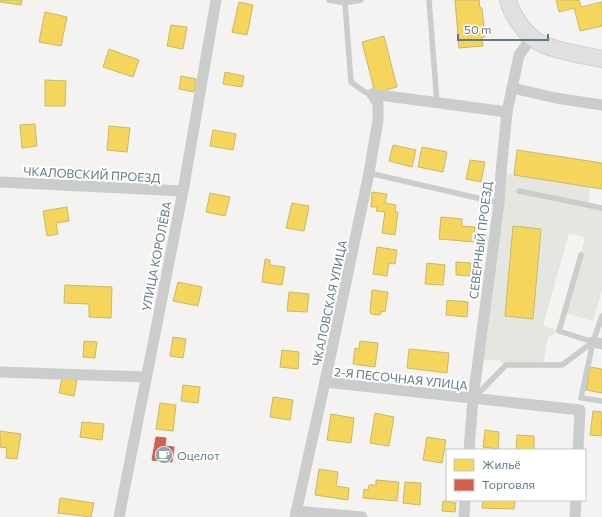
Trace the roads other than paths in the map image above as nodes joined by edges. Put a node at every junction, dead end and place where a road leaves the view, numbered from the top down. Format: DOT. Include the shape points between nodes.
graph roads {
  1 [pos="216,0"];
  2 [pos="329,0"];
  3 [pos="361,0"];
  4 [pos="429,0"];
  5 [pos="508,0"];
  6 [pos="345,3"];
  7 [pos="532,37"];
  8 [pos="602,59"];
  9 [pos="512,88"];
  10 [pos="372,94"];
  11 [pos="437,103"];
  12 [pos="602,104"];
  13 [pos="507,112"];
  14 [pos="369,173"];
  15 [pos="0,182"];
  16 [pos="183,191"];
  17 [pos="519,191"];
  18 [pos="498,204"];
  19 [pos="602,208"];
  20 [pos="581,255"];
  21 [pos="602,316"];
  22 [pos="598,343"];
  23 [pos="0,372"];
  24 [pos="146,377"];
  25 [pos="325,382"];
  26 [pos="473,399"];
  27 [pos="602,401"];
  28 [pos="469,449"];
  29 [pos="578,449"];
  30 [pos="465,501"];
  31 [pos="576,501"];
  32 [pos="296,514"];
  33 [pos="119,517"];
  34 [pos="362,517"];
  35 [pos="464,517"];
  36 [pos="575,517"];
  1 -- 16 [label="street, УЛИЦА КОРОЛЁВА"];
  2 -- 6 [label="lane"];
  3 -- 6 [label="lane"];
  4 -- 11 [label="lane"];
  5 -- 7 [label="main road" via="517,20"];
  6 -- 10 [label="lane" via="351,82"];
  7 -- 8 [label="main road" via="542,45"];
  7 -- 9 [label="street, СЕВЕРНЫЙ ПРОЕЗД" via="519,55"];
  9 -- 12 [label="street" via="556,98"];
  9 -- 13 [label="street, СЕВЕРНЫЙ ПРОЕЗД"];
  10 -- 11 [label="street"];
  10 -- 14 [label="street, ЧКАЛОВСКАЯ УЛИЦА" via="378,104 378,120"];
  11 -- 13 [label="street"];
  13 -- 18 [label="street, СЕВЕРНЫЙ ПРОЕЗД"];
  14 -- 18 [label="lane"];
  14 -- 25 [label="street, ЧКАЛОВСКАЯ УЛИЦА"];
  15 -- 16 [label="street, ЧКАЛОВСКИЙ ПРОЕЗД"];
  16 -- 24 [label="street, УЛИЦА КОРОЛЁВА"];
  17 -- 19 [label="lane"];
  18 -- 26 [label="street, СЕВЕРНЫЙ ПРОЕЗД"];
  20 -- 22 [label="lane" via="559,331"];
  21 -- 22 [label="lane"];
  22 -- 26 [label="lane" via="562,365 506,365"];
  22 -- 27 [label="lane" via="582,398"];
  23 -- 24 [label="street"];
  24 -- 33 [label="street, УЛИЦА КОРОЛЁВА"];
  25 -- 26 [label="street, 2-Я ПЕСОЧНАЯ УЛИЦА"];
  25 -- 32 [label="street, ЧКАЛОВСКАЯ УЛИЦА"];
  26 -- 28 [label="street, СЕВЕРНЫЙ ПРОЕЗД"];
  26 -- 29 [label="street, 2-Я ПЕСОЧНАЯ УЛИЦА" via="580,410"];
  30 -- 35 [label="street"];
  31 -- 36 [label="street"];
  32 -- 34 [label="street"];
}
